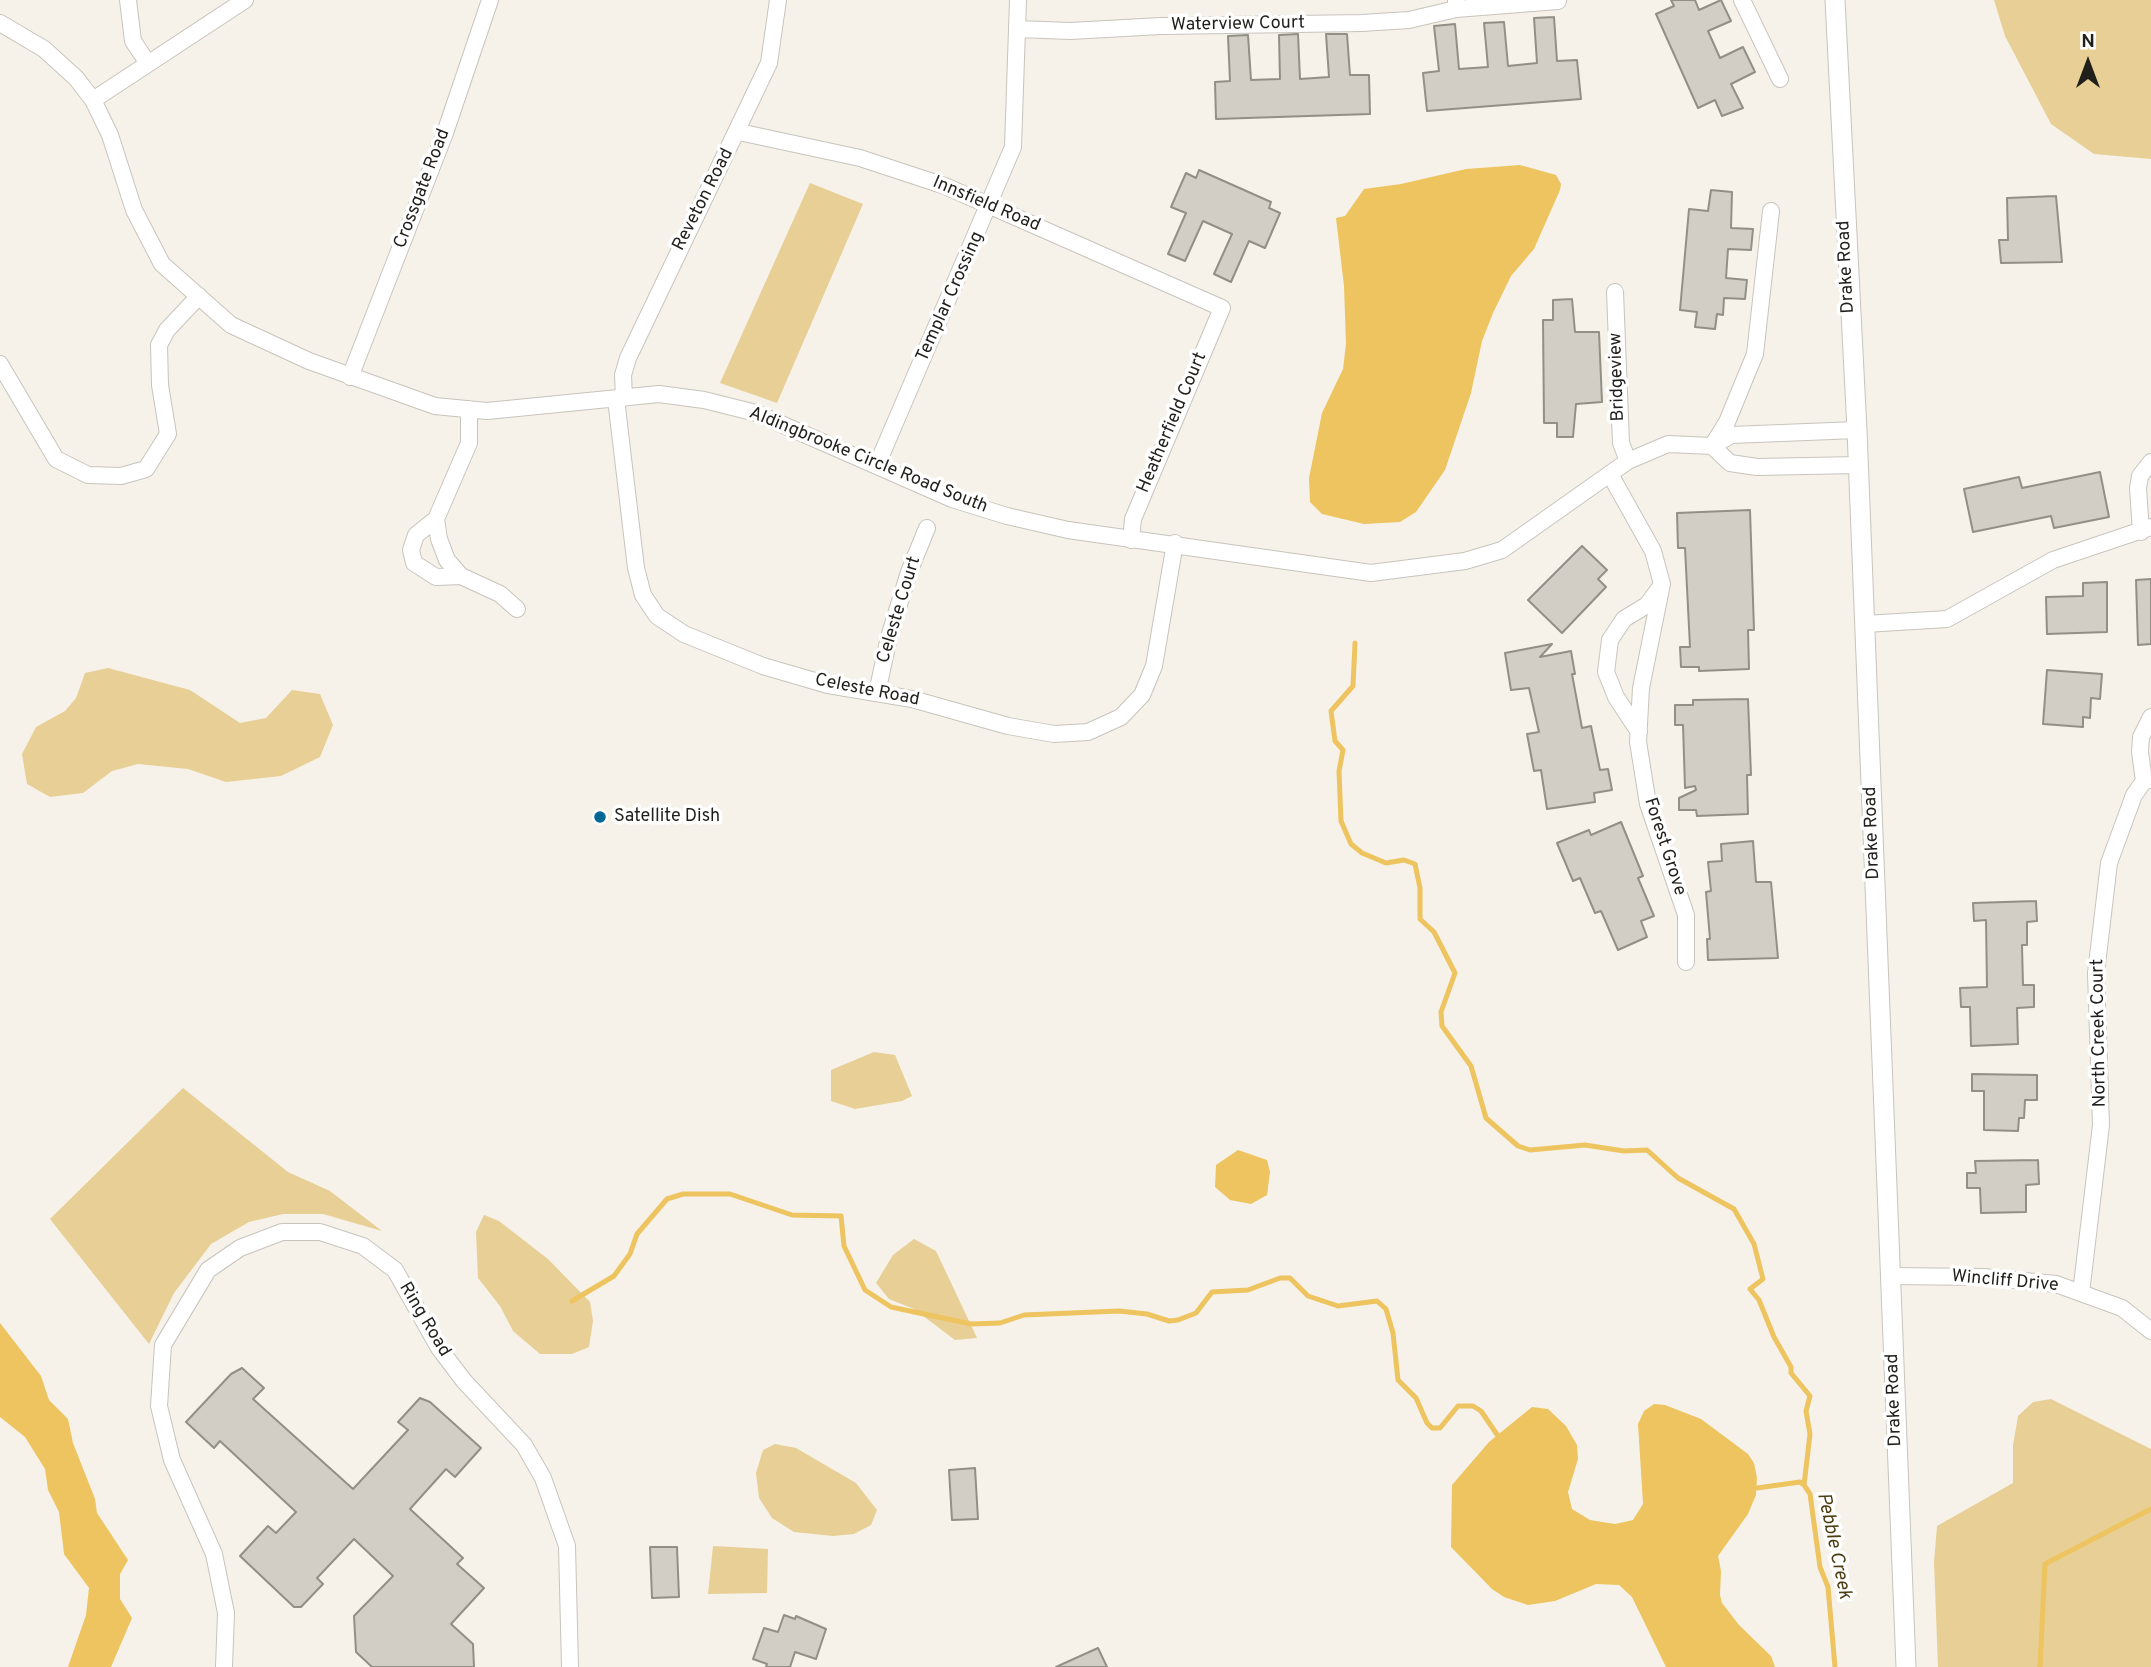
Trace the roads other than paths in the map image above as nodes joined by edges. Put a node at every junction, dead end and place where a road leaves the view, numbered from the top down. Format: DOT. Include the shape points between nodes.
graph roads {
  1 [pos="128,0"];
  2 [pos="245,0"];
  3 [pos="489,0"];
  4 [pos="778,0"];
  5 [pos="1018,0"];
  6 [pos="1742,0"];
  7 [pos="1835,0"];
  8 [pos="1558,1"];
  9 [pos="1456,5"];
  10 [pos="0,23"];
  11 [pos="1018,29"];
  12 [pos="147,62"];
  13 [pos="1780,79"];
  14 [pos="93,100"];
  15 [pos="739,132"];
  16 [pos="990,206"];
  17 [pos="1771,211"];
  18 [pos="1615,292"];
  19 [pos="199,296"];
  20 [pos="1222,308"];
  21 [pos="0,364"];
  22 [pos="350,377"];
  23 [pos="620,398"];
  24 [pos="469,409"];
  25 [pos="1857,430"];
  26 [pos="1712,446"];
  27 [pos="1628,461"];
  28 [pos="2151,462"];
  29 [pos="877,464"];
  30 [pos="1858,466"];
  31 [pos="1611,476"];
  32 [pos="436,519"];
  33 [pos="927,528"];
  34 [pos="2146,530"];
  35 [pos="1130,540"];
  36 [pos="1175,543"];
  37 [pos="461,576"];
  38 [pos="1662,584"];
  39 [pos="517,610"];
  40 [pos="1865,624"];
  41 [pos="877,693"];
  42 [pos="2151,718"];
  43 [pos="1639,732"];
  44 [pos="2148,781"];
  45 [pos="1686,962"];
  46 [pos="1890,1276"];
  47 [pos="2081,1293"];
  48 [pos="2151,1331"];
  49 [pos="224,1667"];
  50 [pos="570,1667"];
  51 [pos="1906,1667"];
  1 -- 12 [label="street" via="133,41"];
  2 -- 12 [label="street"];
  3 -- 22 [label="street, Crossgate Road" via="445,132"];
  4 -- 15 [label="street, Reveton Road" via="769,63"];
  5 -- 11 [label="street, Templar Crossing"];
  6 -- 13 [label="street"];
  7 -- 25 [label="street, Drake Road"];
  8 -- 9 [label="street, Waterview Court"];
  9 -- 11 [label="street, Waterview Court" via="1409,20 1362,23"];
  10 -- 14 [label="street, Aldingbrooke Circle Road South" via="44,49"];
  11 -- 16 [label="street, Templar Crossing" via="1013,147"];
  12 -- 14 [label="street"];
  14 -- 19 [label="street, Aldingbrooke Circle Road South" via="110,135 134,210 162,264"];
  15 -- 16 [label="street, Innsfield Road" via="860,158"];
  15 -- 23 [label="street, Reveton Road" via="628,358"];
  16 -- 20 [label="street, Innsfield Road"];
  16 -- 29 [label="street, Templar Crossing"];
  17 -- 26 [label="street" via="1755,354"];
  18 -- 27 [label="street, Bridgeview" via="1620,443"];
  19 -- 21 [label="street" via="159,345 168,434 146,469 121,476 88,475 55,458"];
  19 -- 22 [label="street, Aldingbrooke Circle Road South" via="231,326"];
  20 -- 35 [label="street, Heatherfield Court" via="1133,519"];
  22 -- 24 [label="street, Aldingbrooke Circle Road South" via="435,406"];
  23 -- 24 [label="street, Aldingbrooke Circle Road South"];
  23 -- 29 [label="street, Aldingbrooke Circle Road South" via="659,394 756,413"];
  23 -- 41 [label="street, Celeste Road" via="636,568 643,595 657,616 684,634 763,666 828,685"];
  24 -- 32 [label="street" via="469,443"];
  25 -- 26 [label="street, Aldingbrooke Circle Road South" via="1731,435"];
  25 -- 30 [label="street, Drake Road"];
  26 -- 27 [label="street, Aldingbrooke Circle Road South" via="1668,444"];
  26 -- 30 [label="street" via="1730,463 1758,467"];
  27 -- 31 [label="street, Aldingbrooke Circle Road South"];
  28 -- 34 [label="street" via="2140,476 2138,499"];
  29 -- 35 [label="street, Aldingbrooke Circle Road South" via="952,499 1007,516"];
  30 -- 40 [label="street, Drake Road"];
  31 -- 36 [label="street, Aldingbrooke Circle Road South" via="1502,550 1426,568 1371,573"];
  31 -- 38 [label="street, Forest Grove" via="1653,551"];
  32 -- 37 [label="street" via="447,560"];
  32 -- 37 [label="street" via="416,536 411,550 414,563 436,577"];
  33 -- 41 [label="street, Celeste Court" via="893,624"];
  34 -- 40 [label="street" via="2053,560 1947,619"];
  35 -- 36 [label="street, Aldingbrooke Circle Road South"];
  36 -- 41 [label="street, Celeste Road" via="1154,666 1142,695 1121,718 1088,732 1054,734"];
  37 -- 39 [label="street" via="500,594"];
  38 -- 43 [label="street, Forest Grove" via="1641,688"];
  38 -- 43 [label="street, Forest Grove" via="1647,605 1624,619 1610,640 1606,672"];
  40 -- 46 [label="street, Drake Road"];
  42 -- 44 [label="street, North Creek Court" via="2141,737 2140,752"];
  43 -- 45 [label="street, Forest Grove" via="1648,804 1686,915"];
  44 -- 47 [label="street, North Creek Court" via="2134,795 2109,863 2096,972 2101,1125"];
  46 -- 47 [label="street, Wincliff Drive" via="1983,1277 2056,1284"];
  46 -- 51 [label="street, Drake Road"];
  47 -- 48 [label="street, Wincliff Drive" via="2122,1308"];
  49 -- 50 [label="street, Ring Road" via="226,1613 214,1554 172,1460 159,1406 163,1345 208,1270 240,1248 282,1232 320,1232 362,1246 394,1270 439,1349 524,1445 544,1478 567,1546"];
}
